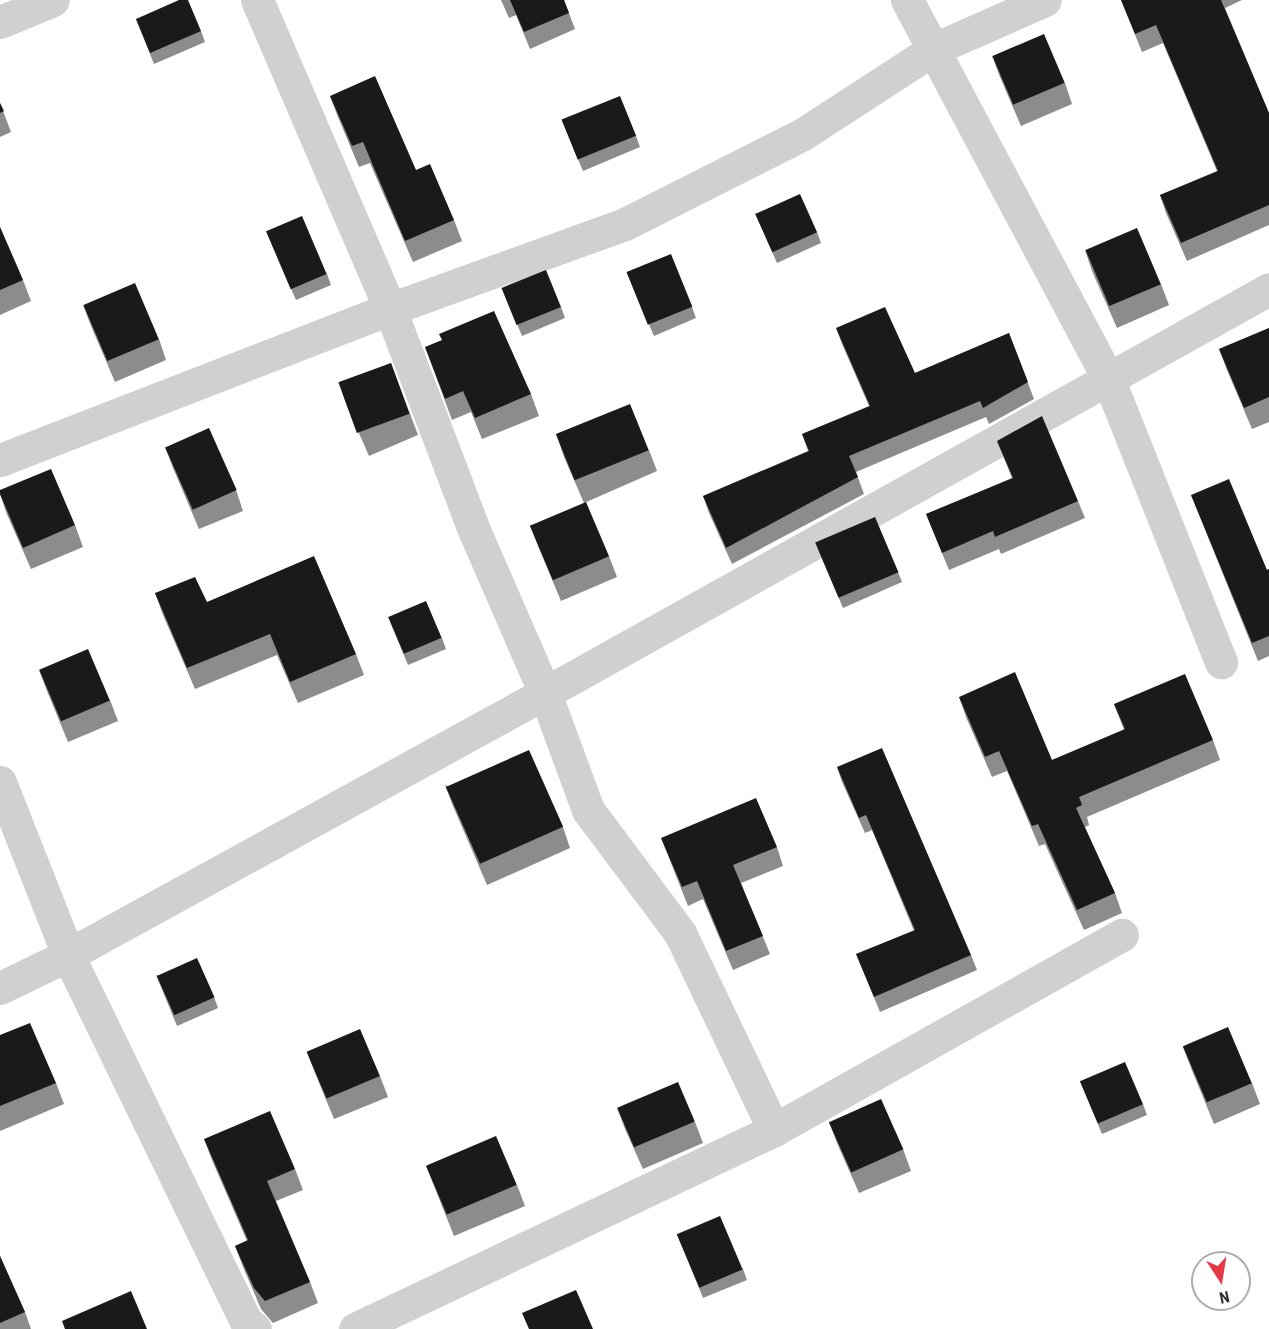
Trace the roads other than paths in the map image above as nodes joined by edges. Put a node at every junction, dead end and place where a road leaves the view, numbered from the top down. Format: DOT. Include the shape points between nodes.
graph roads {
  1 [pos="53,0"];
  2 [pos="257,0"];
  3 [pos="907,0"];
  4 [pos="1045,0"];
  5 [pos="0,22"];
  6 [pos="933,50"];
  7 [pos="1269,289"];
  8 [pos="390,309"];
  9 [pos="1108,378"];
  10 [pos="0,460"];
  11 [pos="1221,662"];
  12 [pos="545,693"];
  13 [pos="0,782"];
  14 [pos="1122,935"];
  15 [pos="68,955"];
  16 [pos="0,988"];
  17 [pos="774,1131"];
  18 [pos="255,1329"];
  19 [pos="355,1329"];
  1 -- 5 [label="street"];
  2 -- 8 [label="street"];
  3 -- 6 [label="street"];
  4 -- 6 [label="street"];
  6 -- 8 [label="street" via="803,134 625,224"];
  6 -- 9 [label="street"];
  7 -- 9 [label="street"];
  8 -- 10 [label="street"];
  8 -- 12 [label="street" via="474,530"];
  9 -- 11 [label="street"];
  9 -- 12 [label="street"];
  12 -- 15 [label="street"];
  12 -- 17 [label="street" via="588,810 680,933"];
  13 -- 15 [label="street"];
  14 -- 17 [label="street"];
  15 -- 16 [label="street"];
  15 -- 18 [label="street" via="246,1321"];
  17 -- 19 [label="street"];
}
